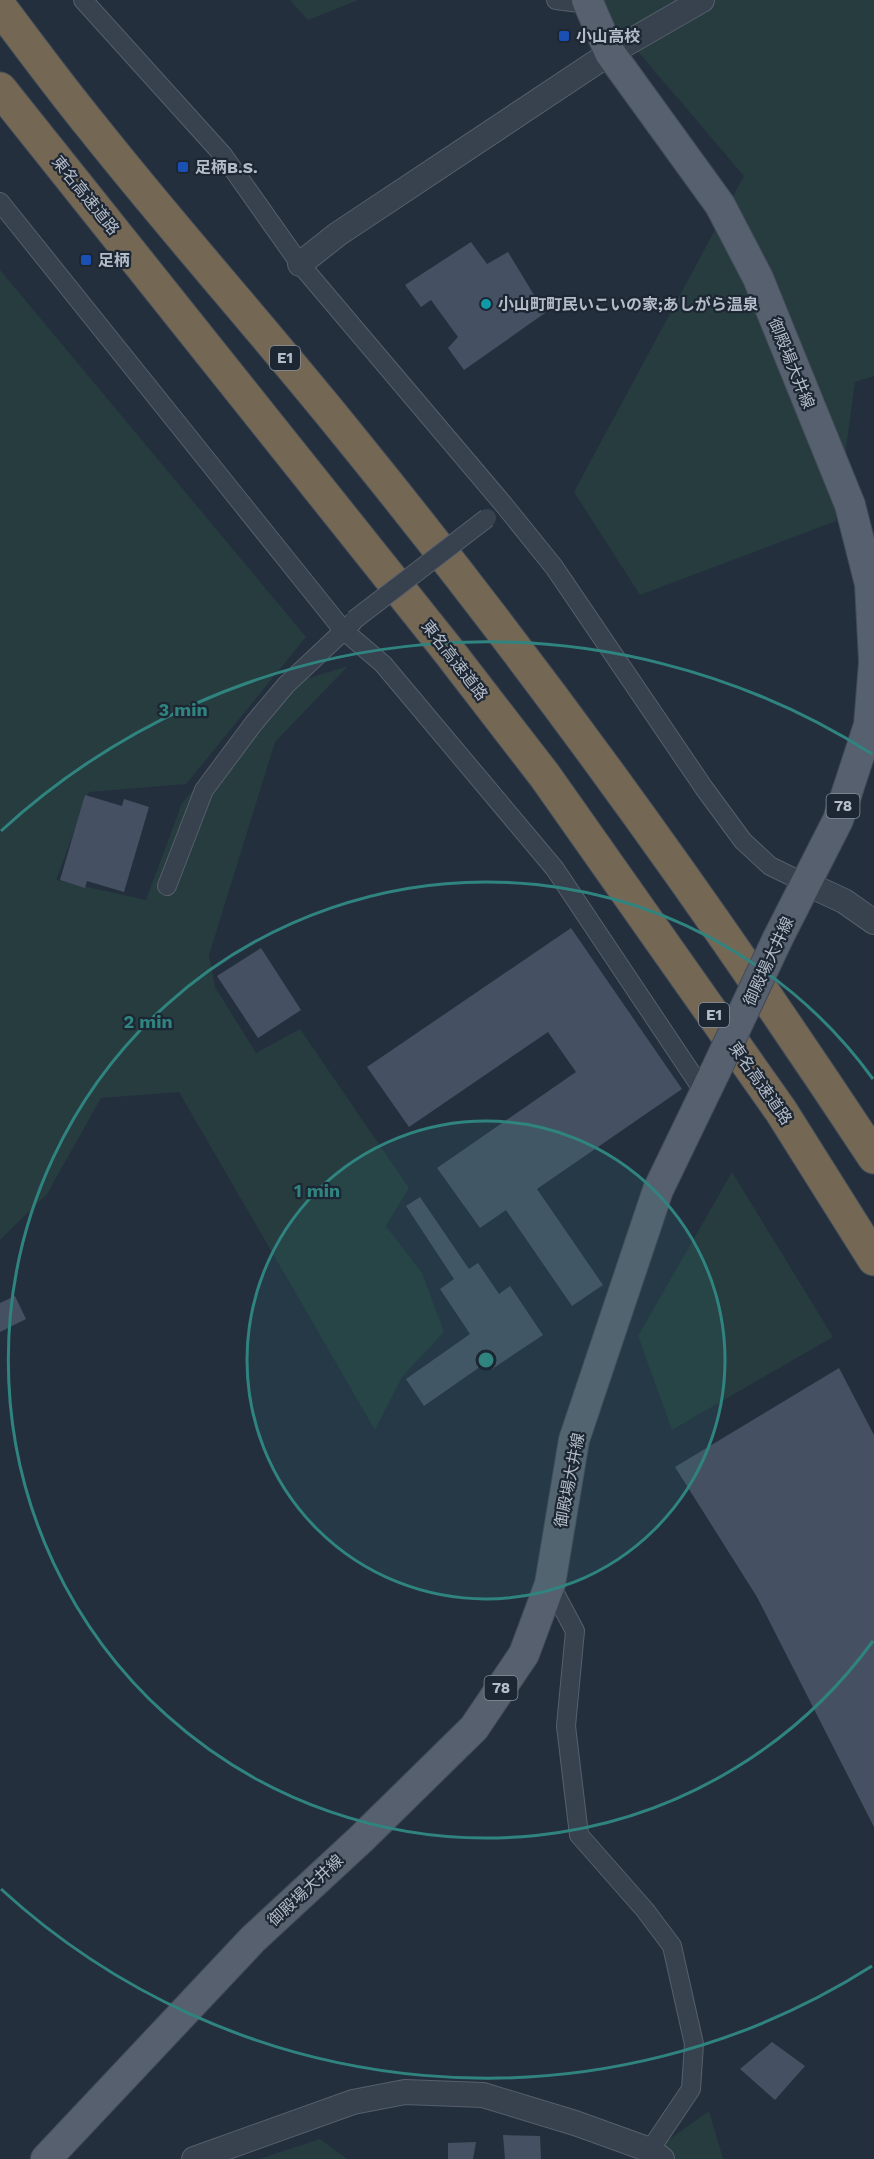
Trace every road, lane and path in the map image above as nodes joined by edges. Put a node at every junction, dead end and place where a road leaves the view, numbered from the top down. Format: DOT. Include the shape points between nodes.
graph roads {
  1 [pos="83,0"];
  2 [pos="556,0"];
  3 [pos="702,0"];
  4 [pos="587,2"];
  5 [pos="0,7"];
  6 [pos="610,54"];
  7 [pos="0,89"];
  8 [pos="0,202"];
  9 [pos="300,264"];
  10 [pos="504,505"];
  11 [pos="349,625"];
  12 [pos="874,662"];
  13 [pos="805,883"];
  14 [pos="167,886"];
  15 [pos="874,922"];
  16 [pos="709,1082"];
  17 [pos="874,1157"];
  18 [pos="874,1259"];
  19 [pos="550,1584"];
  20 [pos="656,2155"];
  21 [pos="46,2159"];
  22 [pos="194,2159"];
  1 -- 9 [label="street" via="223,155"];
  2 -- 4 [label="street"];
  3 -- 6 [label="street"];
  4 -- 6 [label="main road, 御殿場大井線 / 78"];
  5 -- 17 [label="highway, E1" via="93,128 354,441 465,583 677,870"];
  6 -- 9 [label="street" via="338,234"];
  6 -- 12 [label="main road, 御殿場大井線 / 78" via="720,205 758,278 850,506 870,584"];
  7 -- 18 [label="highway, 東名高速道路 / E1" via="545,776 781,1111"];
  8 -- 11 [label="street"];
  9 -- 10 [label="street"];
  10 -- 11 [label="street, bridge"];
  10 -- 13 [label="street" via="554,567 743,841 770,866"];
  11 -- 14 [label="street" via="286,685 204,790"];
  11 -- 16 [label="street" via="555,869"];
  12 -- 13 [label="main road, 御殿場大井線 / 78" via="869,725 838,820"];
  13 -- 15 [label="street" via="844,901"];
  13 -- 16 [label="main road, 御殿場大井線 / 78, bridge"];
  16 -- 19 [label="main road, 御殿場大井線 / 78" via="658,1190 574,1440"];
  19 -- 20 [label="street" via="575,1631 566,1726 579,1835 672,1946 694,2044 691,2089"];
  19 -- 21 [label="main road, 御殿場大井線 / 78" via="524,1654 474,1728 254,1939"];
  20 -- 22 [label="street" via="483,2095 405,2092 353,2102"];
}
